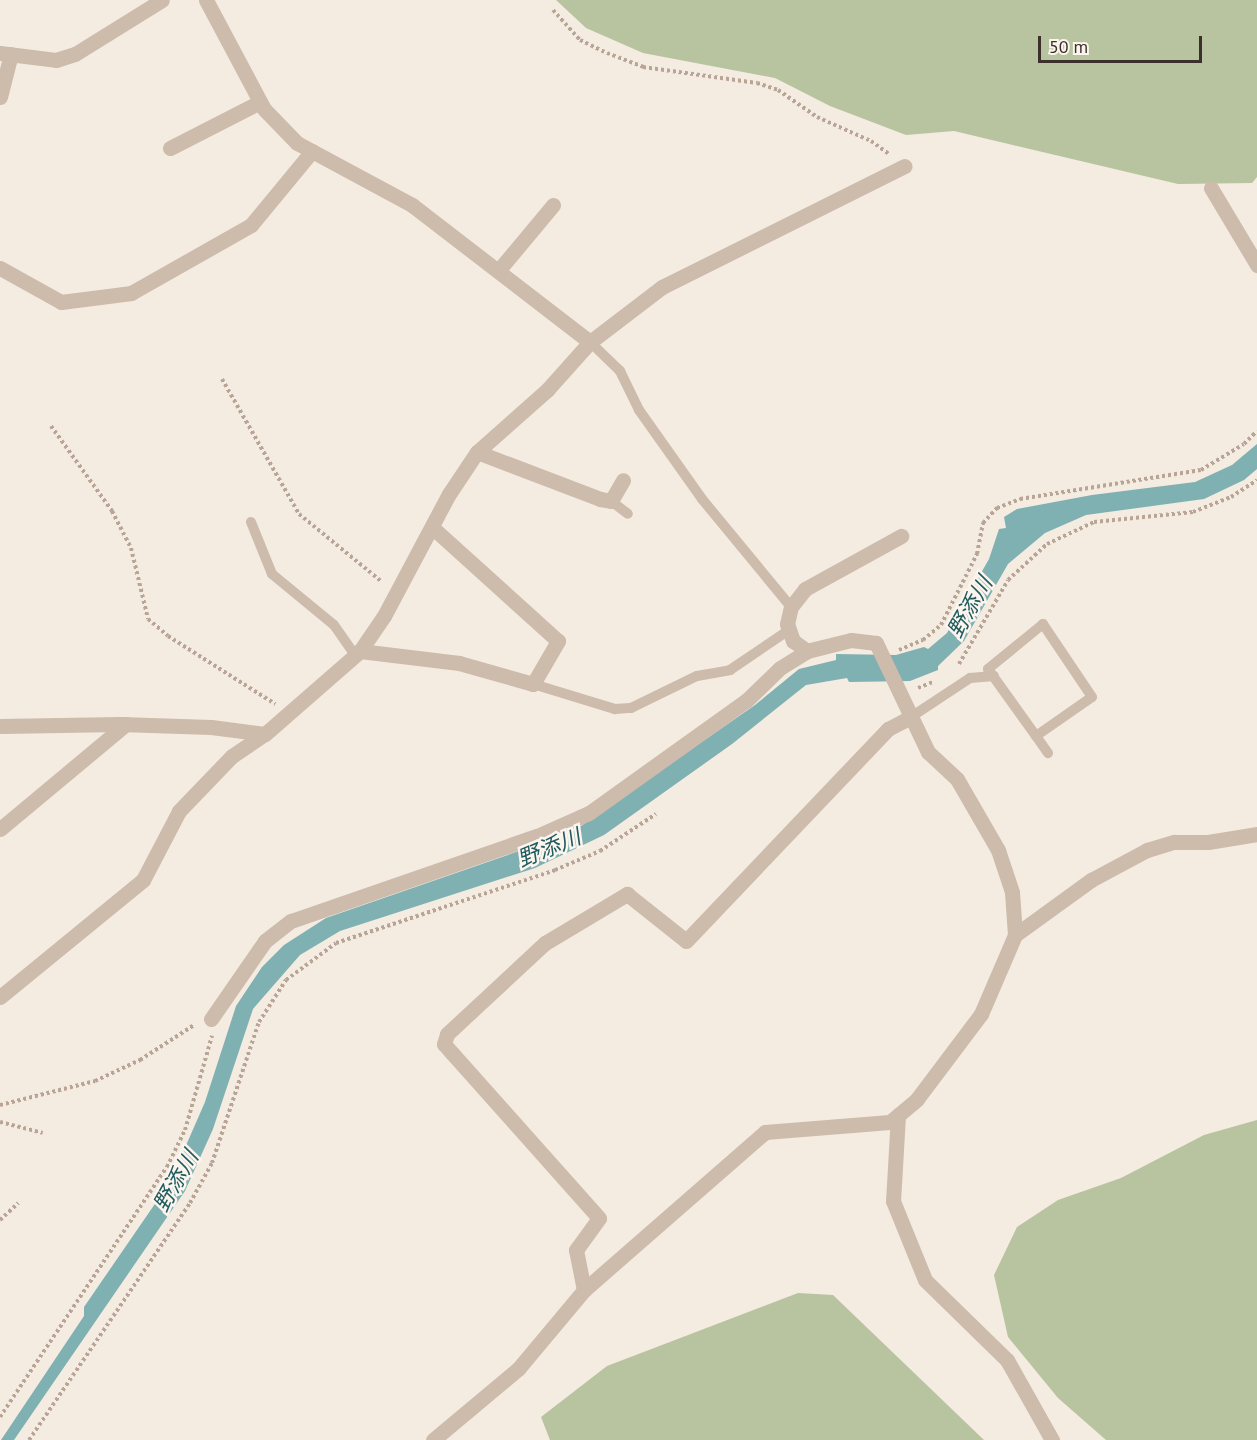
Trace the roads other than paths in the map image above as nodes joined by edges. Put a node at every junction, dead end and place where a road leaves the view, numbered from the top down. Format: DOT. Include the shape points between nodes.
graph roads {
  1 [pos="162,0"];
  2 [pos="206,0"];
  3 [pos="5,54"];
  4 [pos="0,97"];
  5 [pos="260,102"];
  6 [pos="170,148"];
  7 [pos="312,151"];
  8 [pos="905,166"];
  9 [pos="1211,188"];
  10 [pos="553,205"];
  11 [pos="1257,265"];
  12 [pos="2,271"];
  13 [pos="498,271"];
  14 [pos="590,342"];
  15 [pos="477,452"];
  16 [pos="623,480"];
  17 [pos="611,501"];
  18 [pos="628,514"];
  19 [pos="251,522"];
  20 [pos="434,529"];
  21 [pos="902,536"];
  22 [pos="790,607"];
  23 [pos="789,630"];
  24 [pos="807,651"];
  25 [pos="358,653"];
  26 [pos="993,676"];
  27 [pos="533,684"];
  28 [pos="911,717"];
  29 [pos="126,724"];
  30 [pos="0,726"];
  31 [pos="265,734"];
  32 [pos="1036,736"];
  33 [pos="1048,753"];
  34 [pos="0,829"];
  35 [pos="1257,834"];
  36 [pos="1015,935"];
  37 [pos="1,996"];
  38 [pos="211,1019"];
  39 [pos="898,1115"];
  40 [pos="584,1290"];
  41 [pos="435,1440"];
  42 [pos="1052,1440"];
  1 -- 3 [label="street" via="75,54 56,60"];
  2 -- 5 [label="street"];
  3 -- 4 [label="street"];
  5 -- 6 [label="street"];
  5 -- 7 [label="street" via="297,143"];
  7 -- 12 [label="street" via="251,225 131,293 61,302"];
  7 -- 13 [label="street" via="412,205"];
  8 -- 14 [label="street" via="662,287"];
  9 -- 11 [label="street"];
  10 -- 13 [label="street"];
  13 -- 14 [label="street"];
  14 -- 15 [label="street" via="547,390"];
  14 -- 22 [label="lane" via="620,371 639,410 702,499"];
  15 -- 17 [label="street"];
  15 -- 20 [label="street" via="449,494"];
  16 -- 17 [label="street"];
  17 -- 18 [label="lane"];
  19 -- 25 [label="lane" via="272,574 334,625"];
  20 -- 25 [label="street"];
  20 -- 27 [label="street" via="558,641"];
  21 -- 22 [label="street" via="805,589"];
  22 -- 23 [label="street"];
  23 -- 24 [label="street" via="793,641"];
  23 -- 27 [label="lane" via="730,670 697,676 631,708 615,709"];
  24 -- 28 [label="street" via="851,640 880,649"];
  24 -- 38 [label="street" via="780,668 747,700 589,813 537,836 291,921 266,941"];
  25 -- 27 [label="street" via="459,663"];
  25 -- 31 [label="street"];
  26 -- 28 [label="lane" via="970,678"];
  26 -- 32 [label="lane"];
  26 -- 32 [label="lane" via="988,669 1043,624 1092,697"];
  28 -- 36 [label="street" via="928,752 957,779 998,849 1012,892"];
  28 -- 40 [label="street" via="888,729 686,941 627,894 545,943 447,1034 444,1044 599,1218 576,1250"];
  29 -- 30 [label="street"];
  29 -- 31 [label="street"];
  29 -- 34 [label="street"];
  31 -- 37 [label="street" via="232,756 179,811 143,880"];
  32 -- 33 [label="lane"];
  35 -- 36 [label="street" via="1209,842 1174,842 1147,850 1091,880"];
  36 -- 39 [label="street" via="981,1014 917,1100"];
  39 -- 40 [label="street" via="890,1122 765,1132"];
  39 -- 42 [label="street" via="893,1202 925,1280 1007,1360"];
  40 -- 41 [label="street" via="518,1369"];
}
